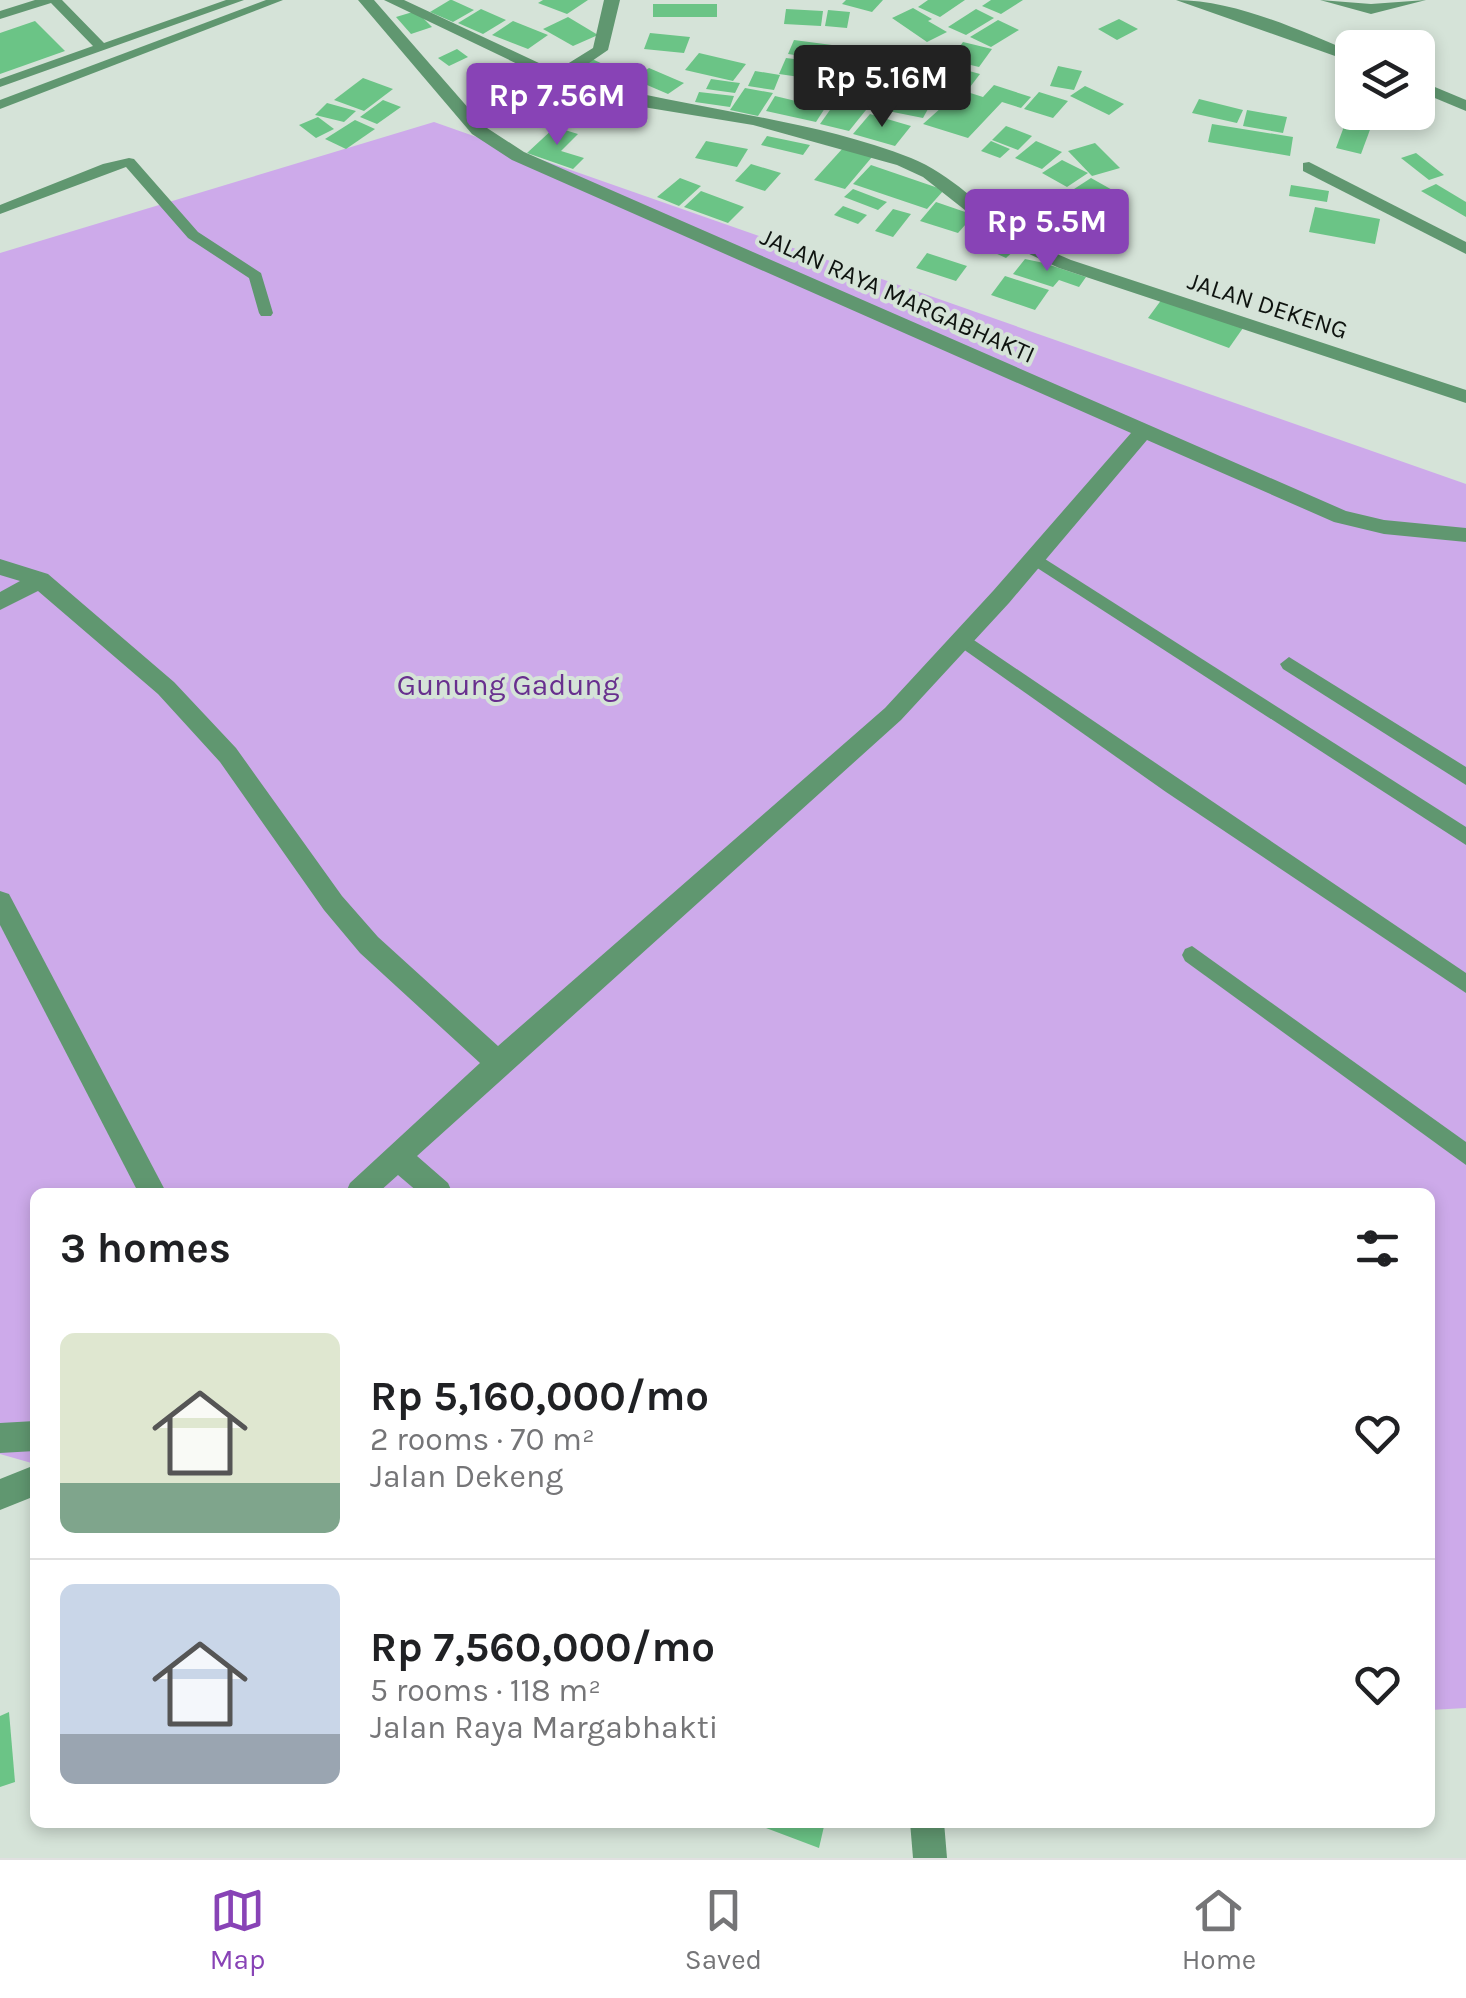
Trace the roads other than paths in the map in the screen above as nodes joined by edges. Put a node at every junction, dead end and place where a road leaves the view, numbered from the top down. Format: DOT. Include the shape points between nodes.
graph roads {
  1 [pos="47,0"];
  2 [pos="55,0"];
  3 [pos="238,0"];
  4 [pos="277,0"];
  5 [pos="366,0"];
  6 [pos="392,0"];
  7 [pos="612,0"];
  8 [pos="1184,0"];
  9 [pos="1328,0"];
  10 [pos="1418,0"];
  11 [pos="0,14"];
  12 [pos="101,48"];
  13 [pos="1335,50"];
  14 [pos="557,76"];
  15 [pos="0,83"];
  16 [pos="1435,92"];
  17 [pos="0,105"];
  18 [pos="1466,106"];
  19 [pos="1309,167"];
  20 [pos="0,210"];
  21 [pos="1466,249"];
  22 [pos="266,313"];
  23 [pos="1466,397"];
  24 [pos="1142,431"];
  25 [pos="1466,535"];
  26 [pos="1034,558"];
  27 [pos="0,567"];
  28 [pos="40,580"];
  29 [pos="0,602"];
  30 [pos="962,639"];
  31 [pos="1289,664"];
  32 [pos="1466,777"];
  33 [pos="1466,837"];
  34 [pos="0,901"];
  35 [pos="1192,955"];
  36 [pos="1466,984"];
  37 [pos="498,1063"];
  38 [pos="398,1156"];
  39 [pos="1466,1156"];
  40 [pos="150,1188"];
  41 [pos="364,1188"];
  42 [pos="434,1188"];
  43 [pos="30,1436"];
  44 [pos="0,1438"];
  45 [pos="30,1482"];
  46 [pos="0,1495"];
  47 [pos="928,1828"];
  48 [pos="930,1858"];
  1 -- 11 [label="lane"];
  2 -- 12 [label="lane"];
  3 -- 12 [label="lane"];
  4 -- 17 [label="lane"];
  5 -- 24 [label="street, JALAN RAYA MARGABHAKTI" via="478,130 518,156"];
  6 -- 14 [label="street, JALAN DEKENG"];
  7 -- 14 [label="street" via="600,50"];
  8 -- 13 [label="street"];
  9 -- 10 [label="street" via="1371,10"];
  12 -- 15 [label="lane"];
  14 -- 23 [label="street, JALAN DEKENG" via="637,101 754,120 903,161 1014,240 1065,264"];
  16 -- 18 [label="street"];
  19 -- 21 [label="street"];
  20 -- 22 [label="lane" via="129,162 192,234 256,276"];
  24 -- 25 [label="street, JALAN RAYA MARGABHAKTI" via="1341,516"];
  24 -- 26 [label="street"];
  26 -- 30 [label="street"];
  26 -- 33 [label="lane"];
  27 -- 28 [label="street"];
  28 -- 29 [label="street"];
  28 -- 37 [label="street" via="197,720 369,946"];
  30 -- 36 [label="lane"];
  30 -- 37 [label="street" via="820,781"];
  31 -- 32 [label="lane"];
  34 -- 40 [label="street"];
  35 -- 39 [label="lane"];
  37 -- 38 [label="street"];
  38 -- 41 [label="street"];
  38 -- 42 [label="street"];
  43 -- 44 [label="street"];
  45 -- 46 [label="street"];
  47 -- 48 [label="street"];
}
